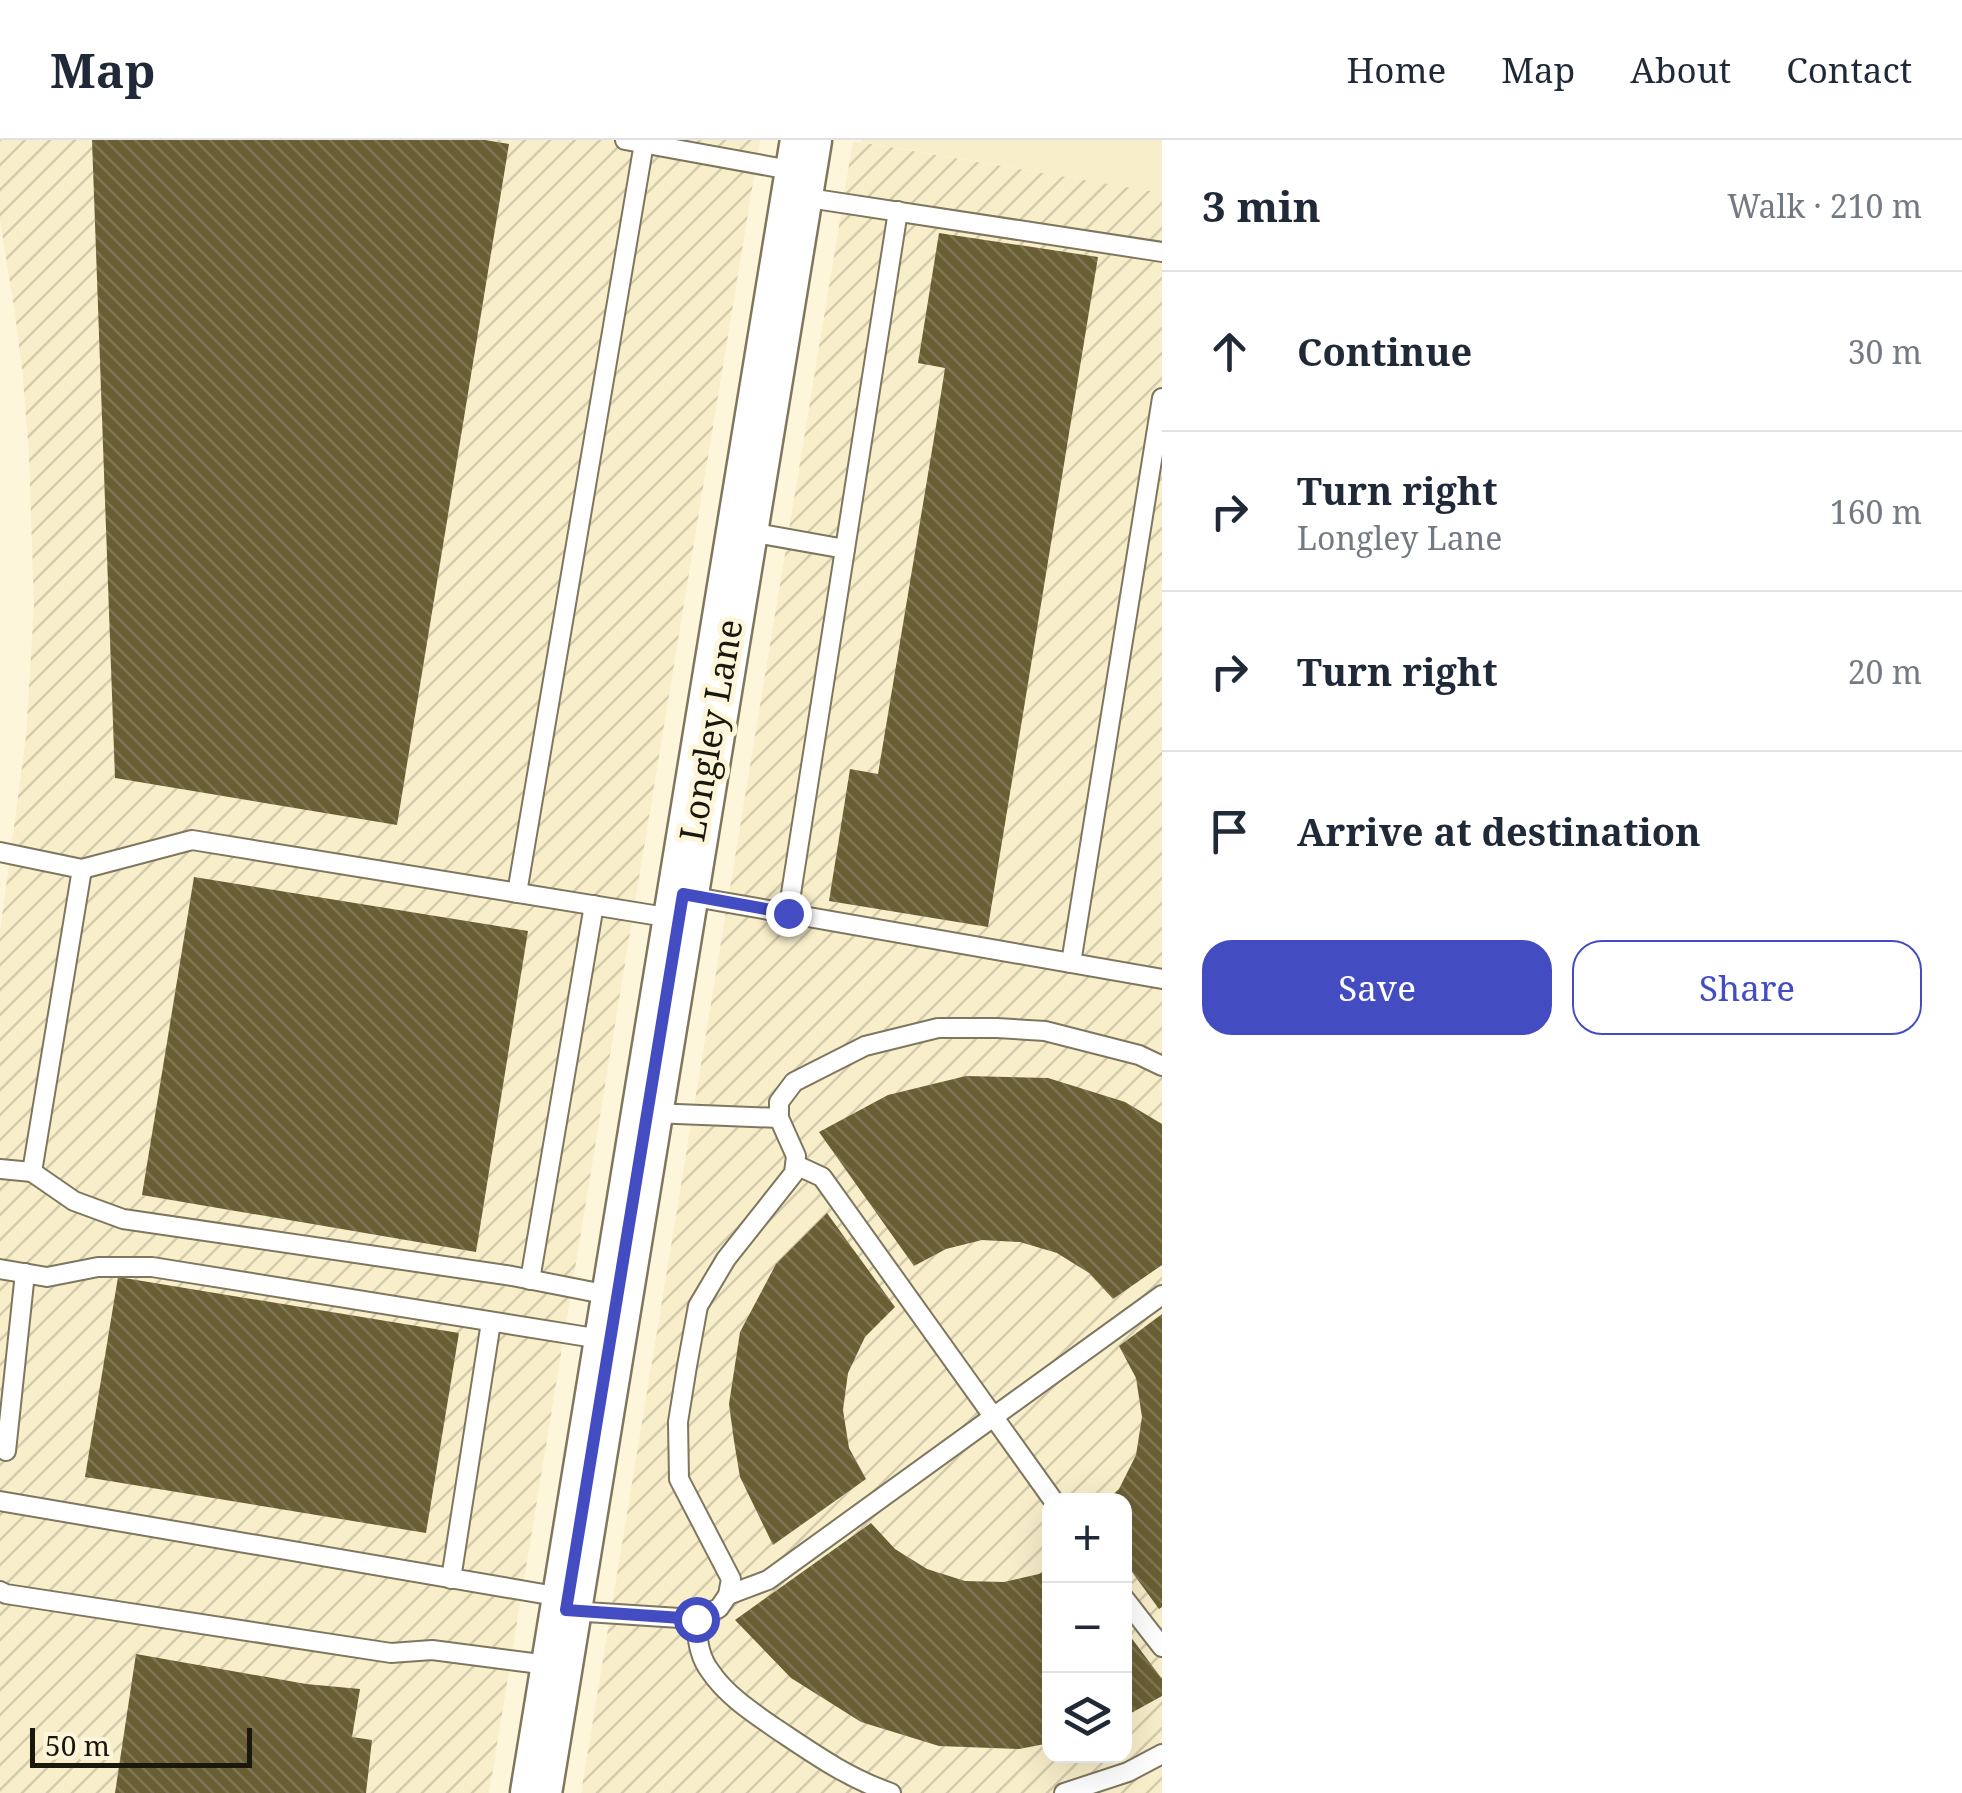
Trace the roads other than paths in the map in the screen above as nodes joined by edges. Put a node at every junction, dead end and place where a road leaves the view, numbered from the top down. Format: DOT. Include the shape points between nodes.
graph roads {
  1 [pos="625,140"];
  2 [pos="644,144"];
  3 [pos="801,169"];
  4 [pos="898,211"];
  5 [pos="1162,252"];
  6 [pos="1162,398"];
  7 [pos="744,531"];
  8 [pos="845,549"];
  9 [pos="0,852"];
  10 [pos="82,868"];
  11 [pos="517,893"];
  12 [pos="594,905"];
  13 [pos="681,907"];
  14 [pos="788,913"];
  15 [pos="1071,962"];
  16 [pos="1162,978"];
  17 [pos="1162,1066"];
  18 [pos="647,1113"];
  19 [pos="779,1118"];
  20 [pos="796,1164"];
  21 [pos="0,1169"];
  22 [pos="32,1172"];
  23 [pos="0,1269"];
  24 [pos="24,1273"];
  25 [pos="530,1280"];
  26 [pos="1162,1295"];
  27 [pos="613,1319"];
  28 [pos="490,1322"];
  29 [pos="993,1417"];
  30 [pos="6,1451"];
  31 [pos="1048,1493"];
  32 [pos="0,1502"];
  33 [pos="451,1579"];
  34 [pos="0,1591"];
  35 [pos="728,1595"];
  36 [pos="566,1604"];
  37 [pos="1132,1608"];
  38 [pos="696,1619"];
  39 [pos="1162,1647"];
  40 [pos="556,1666"];
  41 [pos="1162,1754"];
  42 [pos="536,1793"];
  43 [pos="891,1793"];
  44 [pos="1064,1793"];
  1 -- 2 [label="lane"];
  2 -- 3 [label="lane"];
  2 -- 11 [label="lane"];
  3 -- 4 [label="lane"];
  3 -- 7 [label="main road, Longley Lane"];
  4 -- 5 [label="lane"];
  4 -- 8 [label="lane"];
  6 -- 15 [label="lane"];
  7 -- 8 [label="lane"];
  7 -- 13 [label="main road, Longley Lane"];
  8 -- 14 [label="lane"];
  9 -- 10 [label="lane"];
  10 -- 11 [label="lane" via="192,840"];
  10 -- 22 [label="lane"];
  11 -- 12 [label="lane"];
  12 -- 13 [label="lane"];
  12 -- 25 [label="lane"];
  13 -- 14 [label="lane"];
  13 -- 18 [label="main road, Longley Lane"];
  14 -- 15 [label="lane"];
  15 -- 16 [label="lane"];
  17 -- 19 [label="lane" via="1045,1032 938,1028 865,1046 794,1082 779,1102"];
  18 -- 19 [label="lane"];
  18 -- 27 [label="main road, Longley Lane"];
  19 -- 20 [label="lane"];
  20 -- 29 [label="lane" via="822,1176"];
  20 -- 35 [label="lane" via="698,1306 678,1422 679,1479 731,1578"];
  21 -- 22 [label="lane"];
  22 -- 25 [label="lane" via="74,1201 122,1219"];
  23 -- 24 [label="lane"];
  24 -- 28 [label="lane" via="47,1278 98,1267 152,1267"];
  24 -- 30 [label="lane"];
  25 -- 27 [label="lane"];
  26 -- 29 [label="lane"];
  27 -- 28 [label="lane"];
  27 -- 36 [label="main road, Longley Lane"];
  28 -- 33 [label="lane"];
  29 -- 31 [label="lane"];
  29 -- 35 [label="lane" via="768,1580"];
  32 -- 33 [label="lane"];
  33 -- 36 [label="lane"];
  34 -- 40 [label="lane" via="392,1653 432,1650"];
  35 -- 38 [label="lane"];
  36 -- 38 [label="lane"];
  36 -- 40 [label="main road, Longley Lane"];
  37 -- 39 [label="lane"];
  38 -- 43 [label="lane" via="708,1669 739,1702 830,1766"];
  40 -- 42 [label="main road, Longley Lane"];
  41 -- 44 [label="lane"];
}
